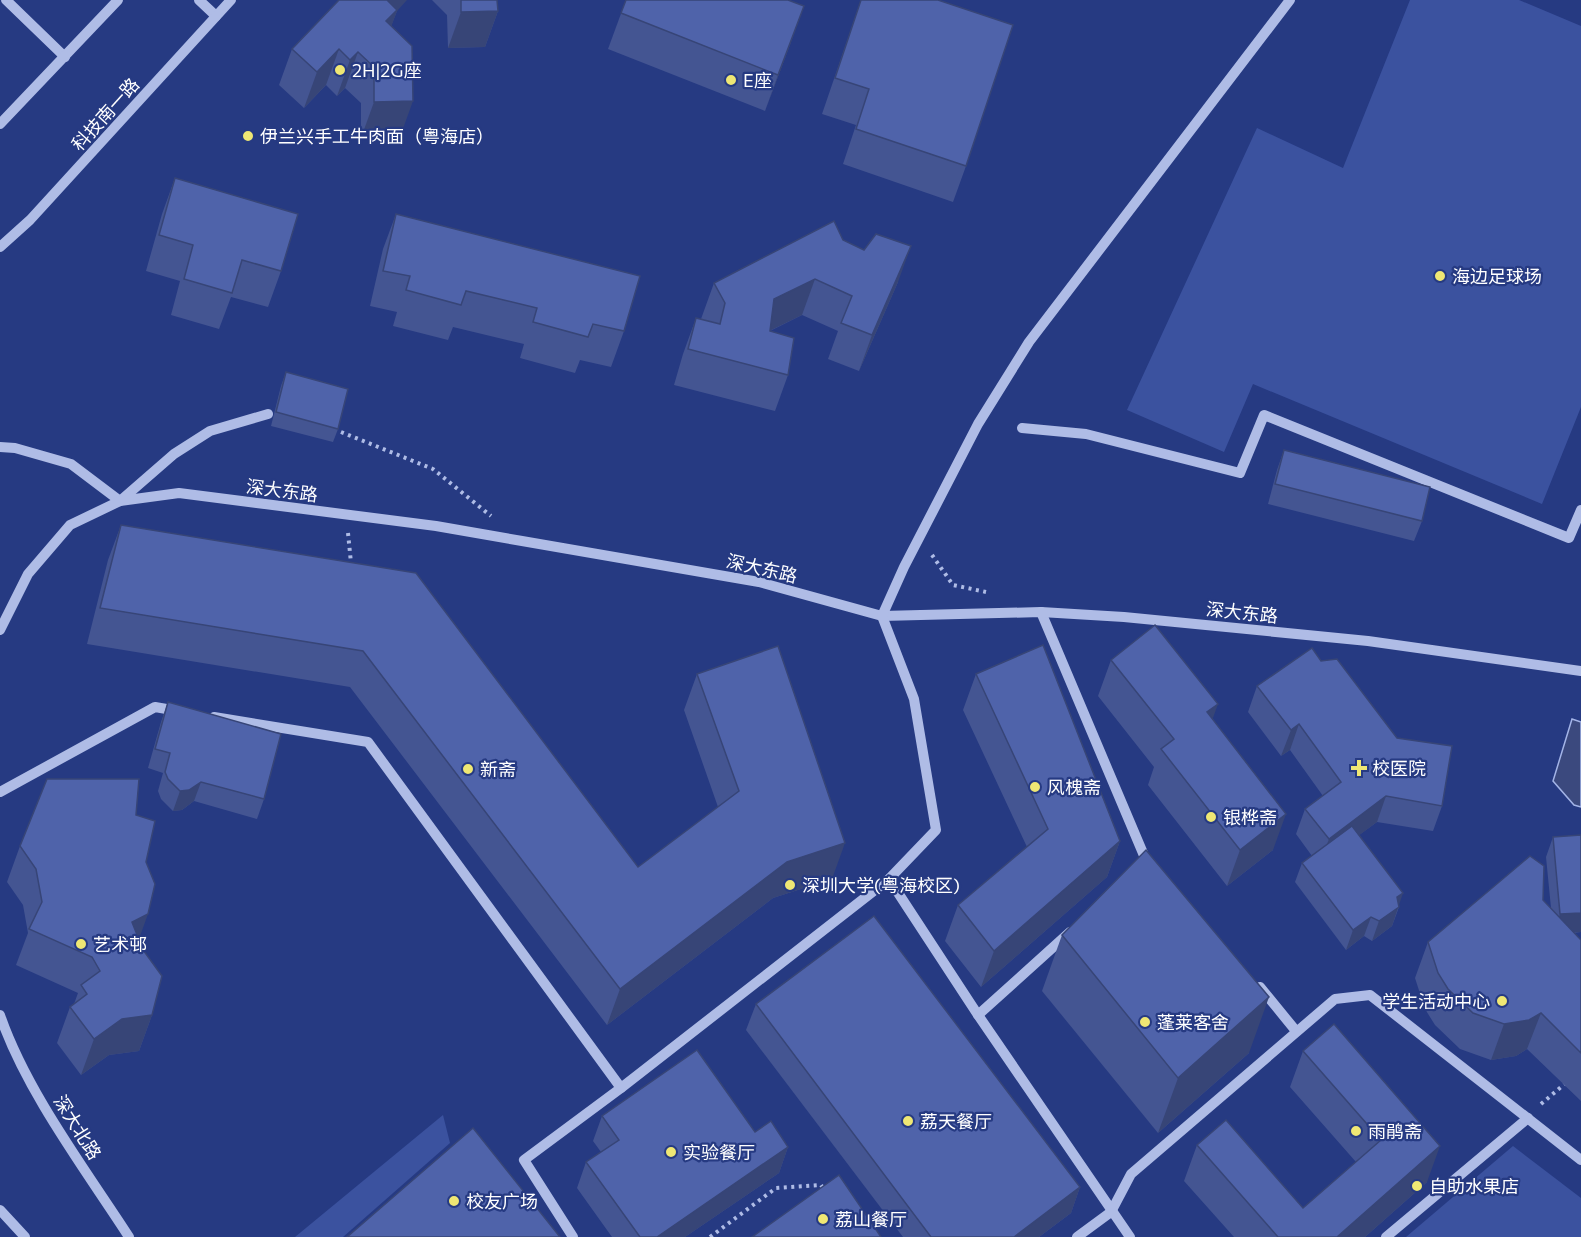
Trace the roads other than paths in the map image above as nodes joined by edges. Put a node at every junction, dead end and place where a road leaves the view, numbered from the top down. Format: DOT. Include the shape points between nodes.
graph roads {
  1 [pos="6,0"];
  2 [pos="118,0"];
  3 [pos="199,0"];
  4 [pos="231,0"];
  5 [pos="1290,0"];
  6 [pos="216,16"];
  7 [pos="65,57"];
  8 [pos="0,124"];
  9 [pos="0,247"];
  10 [pos="268,414"];
  11 [pos="1022,428"];
  12 [pos="0,447"];
  13 [pos="120,501"];
  14 [pos="1581,510"];
  15 [pos="1041,612"];
  16 [pos="882,616"];
  17 [pos="0,630"];
  18 [pos="1581,671"];
  19 [pos="190,713"];
  20 [pos="202,715"];
  21 [pos="0,792"];
  22 [pos="1146,863"];
  23 [pos="1137,871"];
  24 [pos="1155,871"];
  25 [pos="889,879"];
  26 [pos="1075,927"];
  27 [pos="1251,976"];
  28 [pos="0,1015"];
  29 [pos="978,1015"];
  30 [pos="1296,1031"];
  31 [pos="3,1033"];
  32 [pos="621,1088"];
  33 [pos="1528,1118"];
  34 [pos="1581,1160"];
  35 [pos="0,1209"];
  36 [pos="1110,1212"];
  37 [pos="25,1237"];
  38 [pos="129,1237"];
  39 [pos="573,1237"];
  40 [pos="1077,1237"];
  41 [pos="1130,1237"];
  42 [pos="1386,1237"];
  1 -- 7 [label="street"];
  2 -- 7 [label="street"];
  3 -- 6 [label="street"];
  4 -- 6 [label="street, 科技南一路"];
  5 -- 16 [label="street" via="1029,342 978,424"];
  6 -- 9 [label="street, 科技南一路" via="30,220"];
  7 -- 8 [label="street"];
  10 -- 13 [label="street" via="210,431 174,453"];
  11 -- 14 [label="street" via="1086,434 1240,473 1264,415 1569,538"];
  12 -- 13 [label="street" via="71,464"];
  13 -- 16 [label="street, 深大东路" via="179,493 436,526 759,582"];
  13 -- 17 [label="street, 深大东路" via="70,525 28,574"];
  15 -- 16 [label="street, 深大东路"];
  15 -- 18 [label="street, 深大东路" via="1368,641"];
  15 -- 22 [label="street"];
  16 -- 25 [label="street" via="914,699 936,830"];
  19 -- 21 [label="street" via="155,707"];
  20 -- 32 [label="street" via="368,742"];
  22 -- 23 [label="street"];
  22 -- 24 [label="street"];
  25 -- 29 [label="street"];
  25 -- 32 [label="street"];
  26 -- 29 [label="street"];
  27 -- 30 [label="street"];
  28 -- 31 [label="street"];
  29 -- 36 [label="street"];
  30 -- 33 [label="street" via="1335,999 1370,995"];
  30 -- 36 [label="street" via="1131,1174"];
  31 -- 38 [label="street, 深大北路" via="48,1112"];
  32 -- 39 [label="street" via="524,1160"];
  33 -- 34 [label="street"];
  33 -- 42 [label="street"];
  35 -- 37 [label="street"];
  36 -- 40 [label="street"];
  36 -- 41 [label="street"];
}
